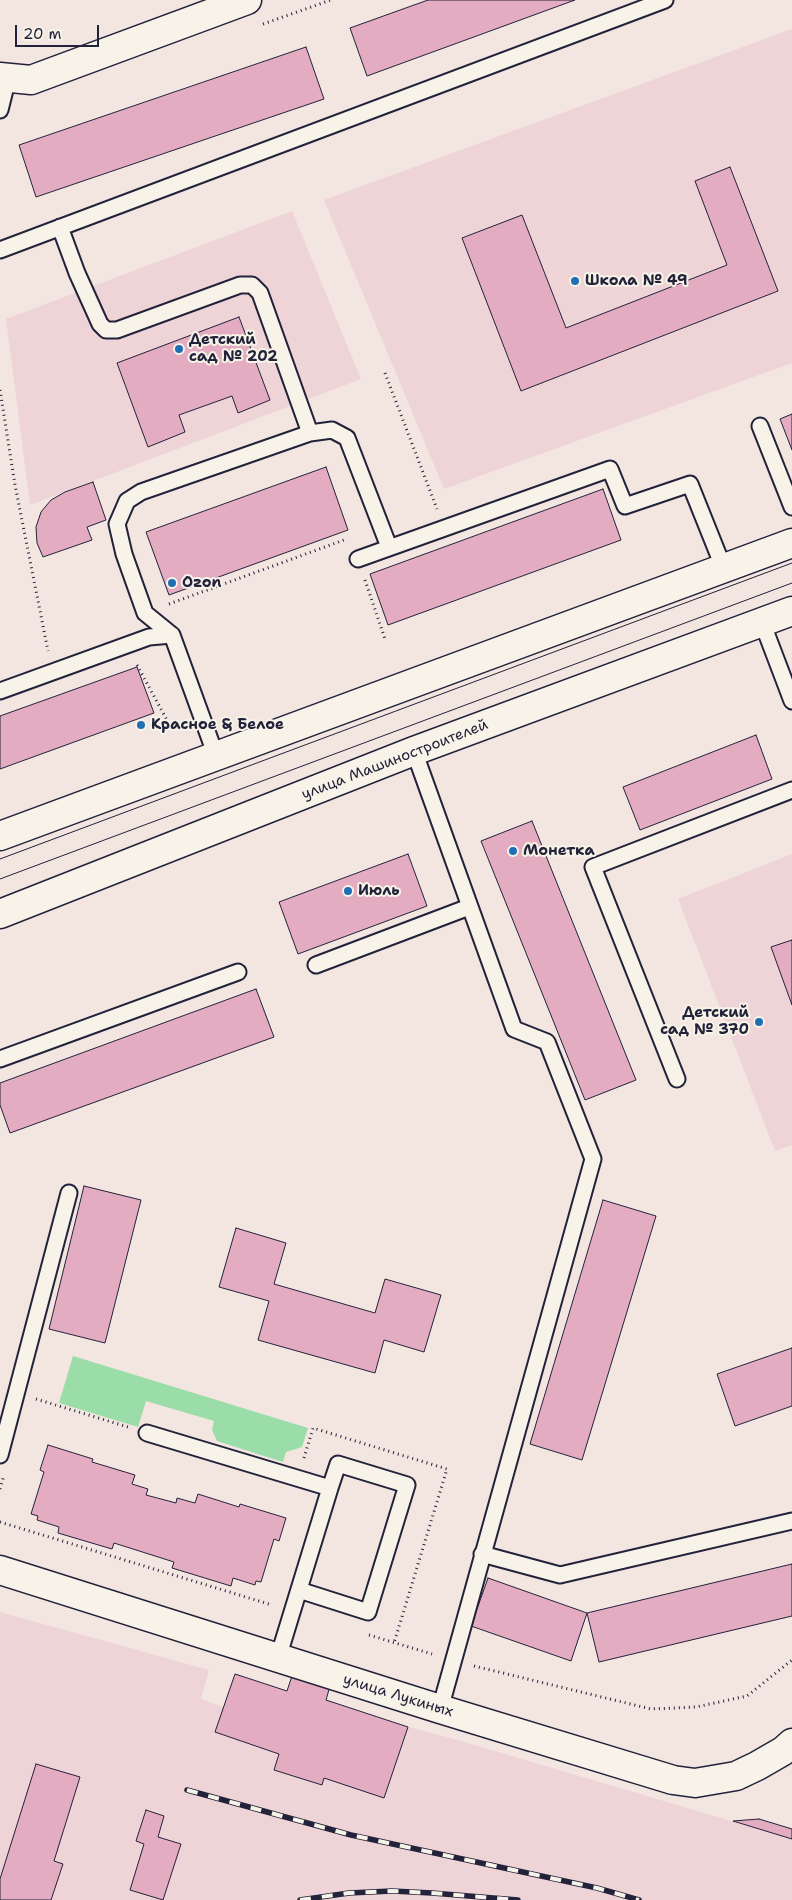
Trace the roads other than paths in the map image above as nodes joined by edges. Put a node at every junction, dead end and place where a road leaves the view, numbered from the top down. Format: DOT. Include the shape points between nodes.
graph roads {
  1 [pos="248,0"];
  2 [pos="664,0"];
  3 [pos="4,78"];
  4 [pos="0,110"];
  5 [pos="60,227"];
  6 [pos="0,250"];
  7 [pos="760,426"];
  8 [pos="310,433"];
  9 [pos="792,507"];
  10 [pos="792,543"];
  11 [pos="389,548"];
  12 [pos="358,559"];
  13 [pos="724,568"];
  14 [pos="792,611"];
  15 [pos="762,622"];
  16 [pos="172,635"];
  17 [pos="0,691"];
  18 [pos="792,701"];
  19 [pos="414,751"];
  20 [pos="216,756"];
  21 [pos="792,790"];
  22 [pos="0,836"];
  23 [pos="469,907"];
  24 [pos="0,914"];
  25 [pos="316,965"];
  26 [pos="238,972"];
  27 [pos="0,1059"];
  28 [pos="677,1079"];
  29 [pos="69,1193"];
  30 [pos="6,1410"];
  31 [pos="147,1433"];
  32 [pos="0,1456"];
  33 [pos="330,1488"];
  34 [pos="792,1521"];
  35 [pos="482,1554"];
  36 [pos="0,1570"];
  37 [pos="299,1590"];
  38 [pos="278,1658"];
  39 [pos="440,1709"];
  40 [pos="792,1742"];
  1 -- 3 [label="main road" via="31,80"];
  2 -- 5 [label="lane"];
  3 -- 4 [label="lane"];
  5 -- 6 [label="lane"];
  5 -- 8 [label="lane" via="77,273 100,324 106,330 118,330 240,285 252,285 260,293"];
  7 -- 9 [label="lane"];
  8 -- 11 [label="lane" via="332,430 348,438"];
  8 -- 16 [label="lane" via="141,492 127,500 117,524 124,554 145,613"];
  10 -- 13 [label="main road"];
  11 -- 12 [label="lane"];
  11 -- 13 [label="lane" via="610,469 625,506 690,484"];
  13 -- 20 [label="main road"];
  14 -- 15 [label="main road, улица Машиностроителей"];
  15 -- 18 [label="lane"];
  15 -- 19 [label="main road, улица Машиностроителей"];
  16 -- 17 [label="lane" via="149,637"];
  16 -- 20 [label="lane"];
  19 -- 23 [label="lane"];
  19 -- 24 [label="main road, улица Машиностроителей"];
  20 -- 22 [label="main road"];
  21 -- 28 [label="lane" via="593,868"];
  23 -- 25 [label="lane"];
  23 -- 35 [label="lane" via="514,1029 547,1042 593,1159"];
  26 -- 27 [label="lane"];
  29 -- 30 [label="lane"];
  30 -- 32 [label="lane"];
  31 -- 33 [label="lane"];
  33 -- 37 [label="lane"];
  33 -- 37 [label="lane" via="338,1464 407,1485 368,1612"];
  34 -- 35 [label="lane" via="560,1575"];
  35 -- 39 [label="lane"];
  36 -- 38 [label="main road, улица Лукиных"];
  37 -- 38 [label="lane"];
  38 -- 39 [label="main road, улица Лукиных"];
  39 -- 40 [label="main road, улица Лукиных" via="673,1780 694,1783 736,1776 782,1751"];
}
